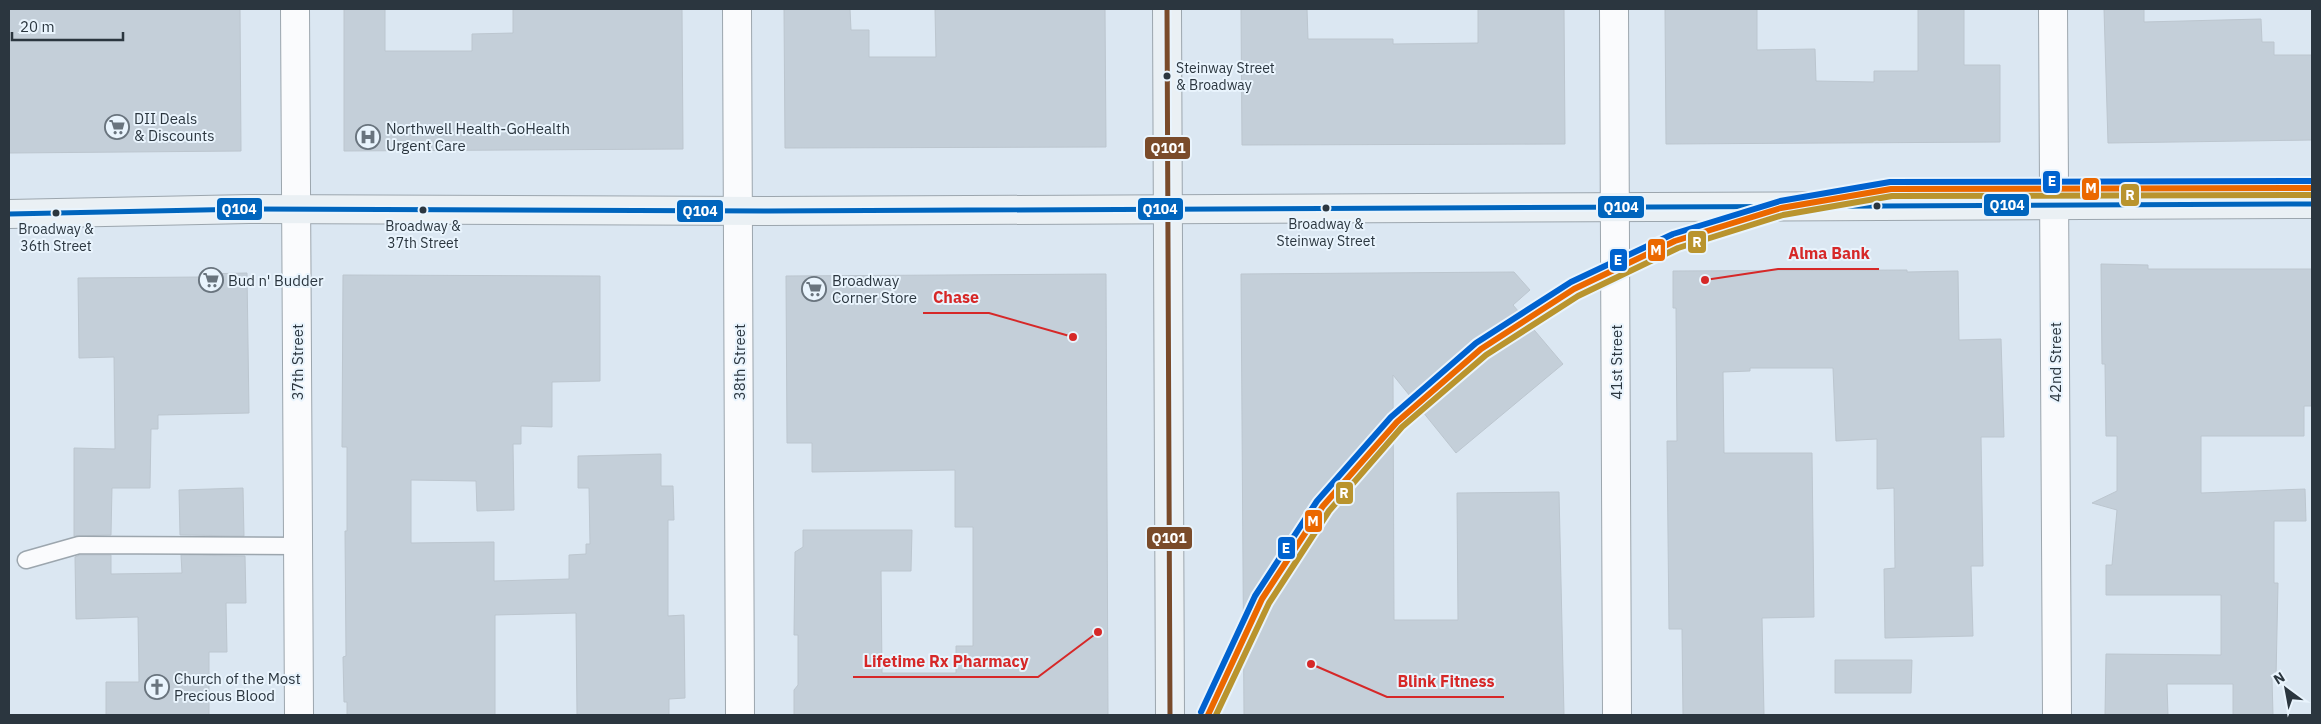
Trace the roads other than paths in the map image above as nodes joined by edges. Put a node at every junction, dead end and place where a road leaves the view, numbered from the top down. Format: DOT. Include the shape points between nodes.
graph roads {
  1 [pos="295,9"];
  2 [pos="737,9"];
  3 [pos="1167,9"];
  4 [pos="1614,9"];
  5 [pos="2053,9"];
  6 [pos="2312,204"];
  7 [pos="2054,205"];
  8 [pos="1615,207"];
  9 [pos="1168,209"];
  10 [pos="296,210"];
  11 [pos="738,212"];
  12 [pos="9,214"];
  13 [pos="298,546"];
  14 [pos="26,560"];
  15 [pos="299,715"];
  16 [pos="740,715"];
  17 [pos="1170,715"];
  18 [pos="1617,715"];
  19 [pos="2057,715"];
  1 -- 10 [label="street, 37th Street"];
  2 -- 11 [label="street, 38th Street"];
  3 -- 9 [label="main road"];
  4 -- 8 [label="street, 41st Street"];
  5 -- 7 [label="street, 42nd Street"];
  6 -- 7 [label="main road"];
  7 -- 8 [label="main road"];
  7 -- 19 [label="street, 42nd Street"];
  8 -- 9 [label="main road"];
  8 -- 18 [label="street, 41st Street"];
  9 -- 11 [label="main road"];
  9 -- 17 [label="main road"];
  10 -- 11 [label="main road"];
  10 -- 12 [label="main road"];
  10 -- 13 [label="street, 37th Street"];
  11 -- 16 [label="street, 38th Street"];
  13 -- 14 [label="lane" via="79,545"];
  13 -- 15 [label="street, 37th Street"];
}
